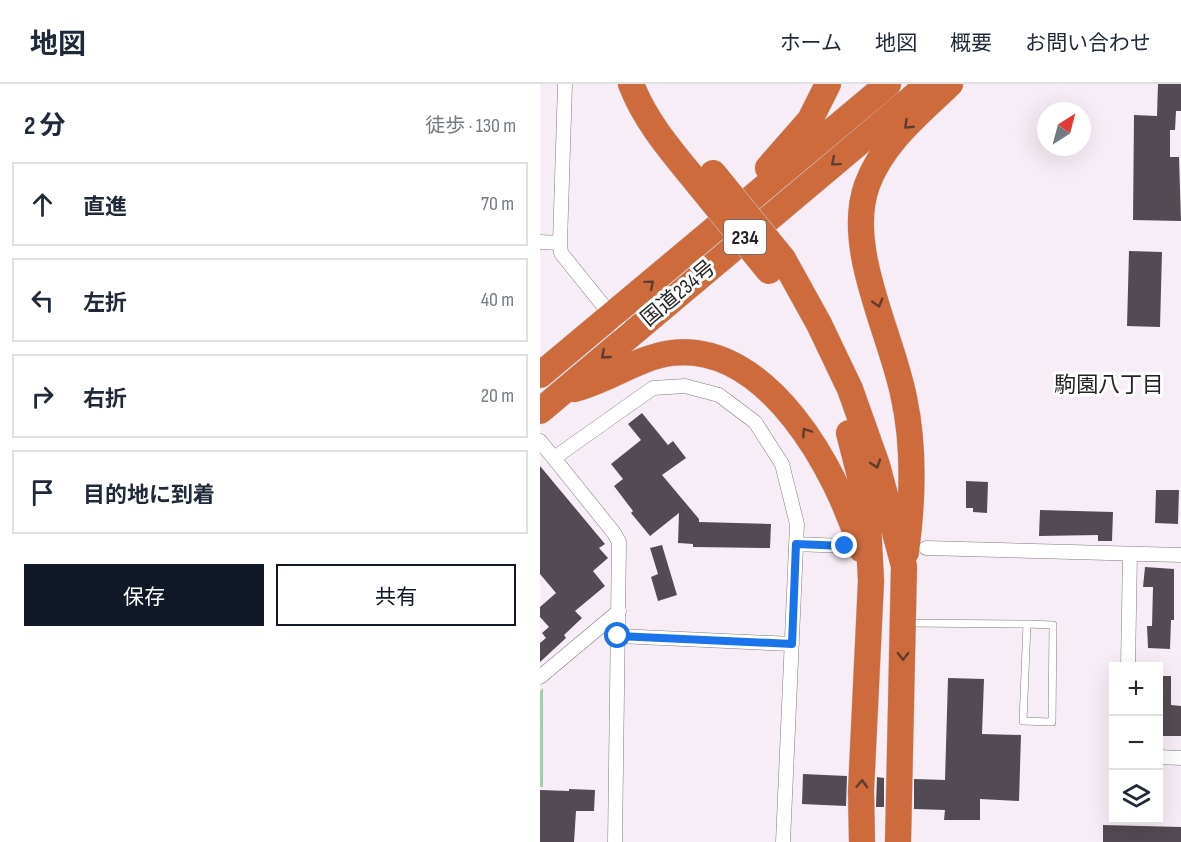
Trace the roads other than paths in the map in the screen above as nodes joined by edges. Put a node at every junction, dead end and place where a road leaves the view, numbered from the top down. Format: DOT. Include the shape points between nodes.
graph roads {
  1 [pos="564,84"];
  2 [pos="631,84"];
  3 [pos="647,84"];
  4 [pos="828,84"];
  5 [pos="888,84"];
  6 [pos="928,84"];
  7 [pos="950,84"];
  8 [pos="706,179"];
  9 [pos="733,214"];
  10 [pos="540,242"];
  11 [pos="560,243"];
  12 [pos="776,265"];
  13 [pos="620,326"];
  14 [pos="540,375"];
  15 [pos="562,392"];
  16 [pos="540,411"];
  17 [pos="540,441"];
  18 [pos="554,458"];
  19 [pos="796,544"];
  20 [pos="845,546"];
  21 [pos="926,548"];
  22 [pos="1130,554"];
  23 [pos="1181,555"];
  24 [pos="904,566"];
  25 [pos="871,581"];
  26 [pos="619,611"];
  27 [pos="904,623"];
  28 [pos="1027,624"];
  29 [pos="618,636"];
  30 [pos="792,644"];
  31 [pos="1128,662"];
  32 [pos="540,676"];
  33 [pos="1163,757"];
  34 [pos="1181,758"];
  35 [pos="615,842"];
  36 [pos="783,842"];
  37 [pos="862,842"];
  38 [pos="898,842"];
  1 -- 11 [label="street"];
  2 -- 8 [label="highway" via="646,116"];
  3 -- 8 [label="highway"];
  4 -- 9 [label="highway" via="810,120"];
  5 -- 9 [label="highway, 国道234号 / 234"];
  6 -- 13 [label="highway, 国道234号 / 234, one-way"];
  7 -- 24 [label="highway, one-way" via="892,140 878,161 866,187 860,221 865,259 904,397 911,445 913,499"];
  8 -- 12 [label="highway, bridge"];
  13 -- 9 [label="highway, 国道234号 / 234, one-way"];
  10 -- 11 [label="street"];
  11 -- 13 [label="street" via="561,253"];
  12 -- 24 [label="highway, one-way" via="819,324 849,389 877,465"];
  12 -- 25 [label="highway" via="848,430 867,503"];
  13 -- 14 [label="highway, 国道234号 / 234"];
  13 -- 15 [label="highway, 国道234号 / 234, one-way"];
  15 -- 16 [label="highway, 国道234号 / 234"];
  25 -- 15 [label="highway, one-way" via="856,532 819,453 800,423 753,378 729,363 702,354 674,352 645,358 596,384"];
  17 -- 18 [label="street"];
  18 -- 19 [label="street" via="653,388 685,386 719,395 755,422 782,464 797,524"];
  18 -- 26 [label="street" via="619,542"];
  19 -- 20 [label="street"];
  19 -- 30 [label="street"];
  21 -- 22 [label="street"];
  22 -- 23 [label="street"];
  22 -- 31 [label="street"];
  24 -- 27 [label="highway"];
  37 -- 25 [label="highway, one-way"];
  26 -- 29 [label="street"];
  26 -- 32 [label="street"];
  27 -- 28 [label="lane"];
  27 -- 38 [label="highway, one-way"];
  28 -- 28 [label="lane" via="1023,721 1052,722 1053,625"];
  29 -- 30 [label="street"];
  29 -- 35 [label="street"];
  30 -- 36 [label="street"];
  33 -- 34 [label="street"];
}
